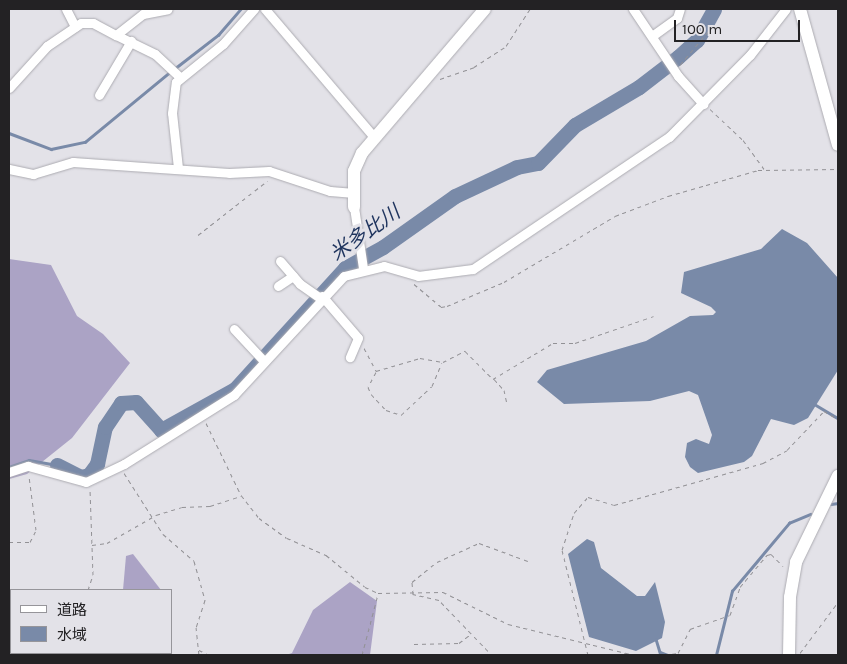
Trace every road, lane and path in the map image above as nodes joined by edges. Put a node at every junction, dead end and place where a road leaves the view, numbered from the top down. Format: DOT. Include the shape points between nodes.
graph roads {
  1 [pos="66,9"];
  2 [pos="168,9"];
  3 [pos="254,9"];
  4 [pos="265,9"];
  5 [pos="486,9"];
  6 [pos="530,9"];
  7 [pos="633,9"];
  8 [pos="680,9"];
  9 [pos="786,9"];
  10 [pos="800,9"];
  11 [pos="716,22"];
  12 [pos="75,26"];
  13 [pos="116,35"];
  14 [pos="652,36"];
  15 [pos="131,41"];
  16 [pos="674,71"];
  17 [pos="179,76"];
  18 [pos="423,79"];
  19 [pos="9,88"];
  20 [pos="99,95"];
  21 [pos="703,104"];
  22 [pos="374,137"];
  23 [pos="838,145"];
  24 [pos="178,168"];
  25 [pos="9,169"];
  26 [pos="838,169"];
  27 [pos="764,170"];
  28 [pos="277,172"];
  29 [pos="351,193"];
  30 [pos="354,207"];
  31 [pos="198,235"];
  32 [pos="280,261"];
  33 [pos="363,268"];
  34 [pos="414,275"];
  35 [pos="293,276"];
  36 [pos="278,286"];
  37 [pos="321,297"];
  38 [pos="654,316"];
  39 [pos="234,329"];
  40 [pos="360,341"];
  41 [pos="350,357"];
  42 [pos="262,359"];
  43 [pos="442,362"];
  44 [pos="376,371"];
  45 [pos="493,379"];
  46 [pos="507,404"];
  47 [pos="202,413"];
  48 [pos="838,420"];
  49 [pos="120,466"];
  50 [pos="19,469"];
  51 [pos="9,472"];
  52 [pos="838,476"];
  53 [pos="91,481"];
  54 [pos="241,495"];
  55 [pos="154,516"];
  56 [pos="9,542"];
  57 [pos="92,545"];
  58 [pos="528,561"];
  59 [pos="794,574"];
  60 [pos="88,589"];
  61 [pos="410,591"];
  62 [pos="378,593"];
  63 [pos="838,602"];
  64 [pos="472,633"];
  65 [pos="414,644"];
  66 [pos="584,644"];
  67 [pos="198,650"];
  68 [pos="488,651"];
  69 [pos="198,655"];
  70 [pos="209,655"];
  71 [pos="362,655"];
  72 [pos="588,655"];
  73 [pos="634,655"];
  74 [pos="664,655"];
  75 [pos="790,655"];
  76 [pos="798,655"];
  1 -- 12 [label="street"];
  2 -- 13 [label="street" via="143,14"];
  3 -- 17 [label="street" via="213,53"];
  4 -- 22 [label="street"];
  5 -- 18 [label="street"];
  6 -- 18 [label="path" via="506,46 463,72 428,82"];
  7 -- 14 [label="street"];
  8 -- 14 [label="street" via="677,18"];
  9 -- 21 [label="street"];
  10 -- 23 [label="street"];
  11 -- 16 [label="path"];
  12 -- 13 [label="street" via="88,22"];
  12 -- 19 [label="street" via="47,46"];
  13 -- 15 [label="street"];
  14 -- 16 [label="street"];
  15 -- 17 [label="street" via="155,54"];
  15 -- 20 [label="street"];
  16 -- 21 [label="street"];
  17 -- 24 [label="street" via="172,113"];
  18 -- 22 [label="street"];
  21 -- 27 [label="path" via="743,140"];
  21 -- 34 [label="street" via="625,170 473,269"];
  22 -- 29 [label="street" via="354,171"];
  24 -- 25 [label="street" via="72,162 33,174"];
  24 -- 28 [label="street"];
  26 -- 27 [label="path"];
  27 -- 34 [label="path" via="615,216 504,282 447,306 441,307 418,289"];
  28 -- 29 [label="street" via="330,191"];
  28 -- 31 [label="path"];
  29 -- 30 [label="street"];
  30 -- 33 [label="street"];
  32 -- 35 [label="street"];
  33 -- 34 [label="street" via="384,266"];
  33 -- 37 [label="street" via="344,276"];
  35 -- 36 [label="street"];
  35 -- 37 [label="street"];
  37 -- 40 [label="street"];
  37 -- 42 [label="street"];
  38 -- 45 [label="path" via="575,343 553,343"];
  39 -- 42 [label="street"];
  40 -- 41 [label="street"];
  40 -- 44 [label="path"];
  42 -- 47 [label="street" via="234,395"];
  43 -- 44 [label="path" via="420,358"];
  43 -- 44 [label="path" via="432,386 401,415 386,410 371,394 368,387"];
  43 -- 45 [label="path" via="465,351"];
  45 -- 46 [label="path" via="504,390"];
  47 -- 49 [label="street"];
  47 -- 54 [label="path"];
  48 -- 66 [label="path" via="824,411 787,450 763,463 614,505 588,497 574,513 562,550"];
  49 -- 53 [label="street"];
  49 -- 55 [label="path"];
  50 -- 51 [label="street"];
  50 -- 53 [label="street" via="52,469"];
  50 -- 56 [label="path" via="29,476 32,485 37,524 30,542"];
  52 -- 59 [label="street" via="802,543"];
  53 -- 57 [label="path"];
  54 -- 55 [label="path"];
  54 -- 62 [label="path" via="270,529 326,555"];
  55 -- 57 [label="path" via="107,544"];
  55 -- 67 [label="path" via="163,534 192,558 201,582 205,600 196,627"];
  57 -- 60 [label="path" via="93,575"];
  58 -- 61 [label="path" via="479,543 415,575"];
  59 -- 74 [label="path" via="771,554 767,555 740,587 730,615 690,629 678,653"];
  59 -- 75 [label="street"];
  61 -- 62 [label="path"];
  61 -- 64 [label="path" via="439,600"];
  61 -- 66 [label="path" via="443,592 508,624"];
  62 -- 71 [label="path"];
  63 -- 76 [label="path"];
  64 -- 65 [label="path" via="459,643"];
  64 -- 68 [label="path"];
  66 -- 72 [label="path"];
  66 -- 73 [label="path"];
  67 -- 69 [label="path"];
  67 -- 70 [label="path"];
}
